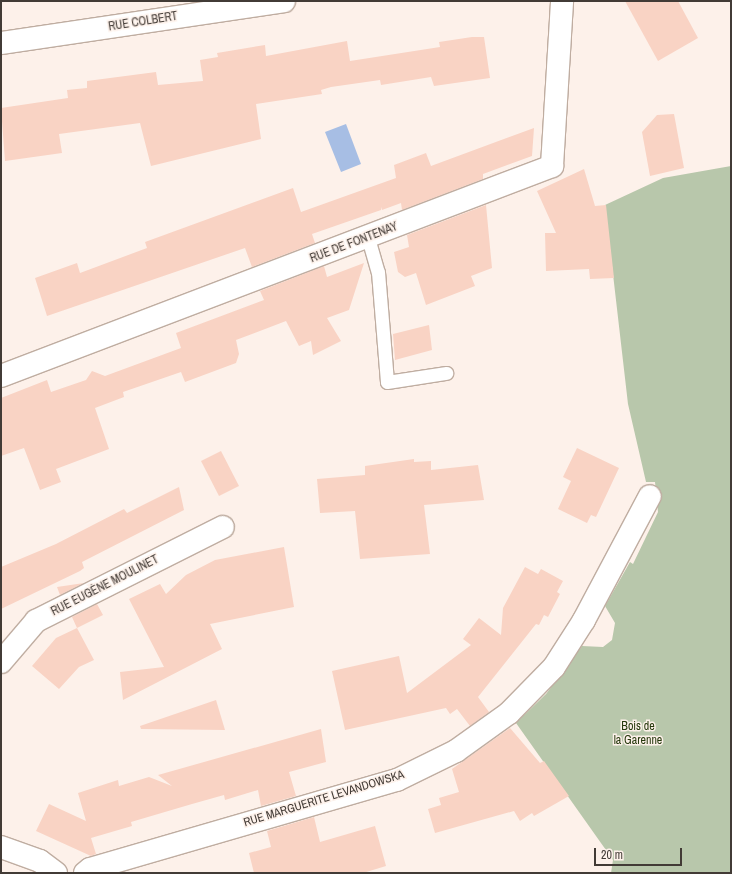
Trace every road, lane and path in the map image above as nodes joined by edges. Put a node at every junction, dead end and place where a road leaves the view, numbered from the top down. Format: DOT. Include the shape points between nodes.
graph roads {
  1 [pos="284,1"];
  2 [pos="562,1"];
  3 [pos="1,43"];
  4 [pos="368,238"];
  5 [pos="446,374"];
  6 [pos="1,376"];
  7 [pos="650,496"];
  8 [pos="223,527"];
  9 [pos="1,662"];
  10 [pos="1,847"];
  11 [pos="56,873"];
  12 [pos="85,873"];
  1 -- 3 [label="street, RUE COLBERT"];
  2 -- 4 [label="street, RUE DE FONTENAY" via="552,166"];
  4 -- 5 [label="lane" via="378,272 387,382"];
  4 -- 6 [label="street, RUE DE FONTENAY"];
  7 -- 12 [label="street, RUE MARGUERITE LEVANDOWSKA" via="584,620 554,666 509,713 456,751 398,780 98,866"];
  8 -- 9 [label="street, RUE EUGÈNE MOULINET" via="36,621"];
  10 -- 11 [label="street" via="40,861"];
}
